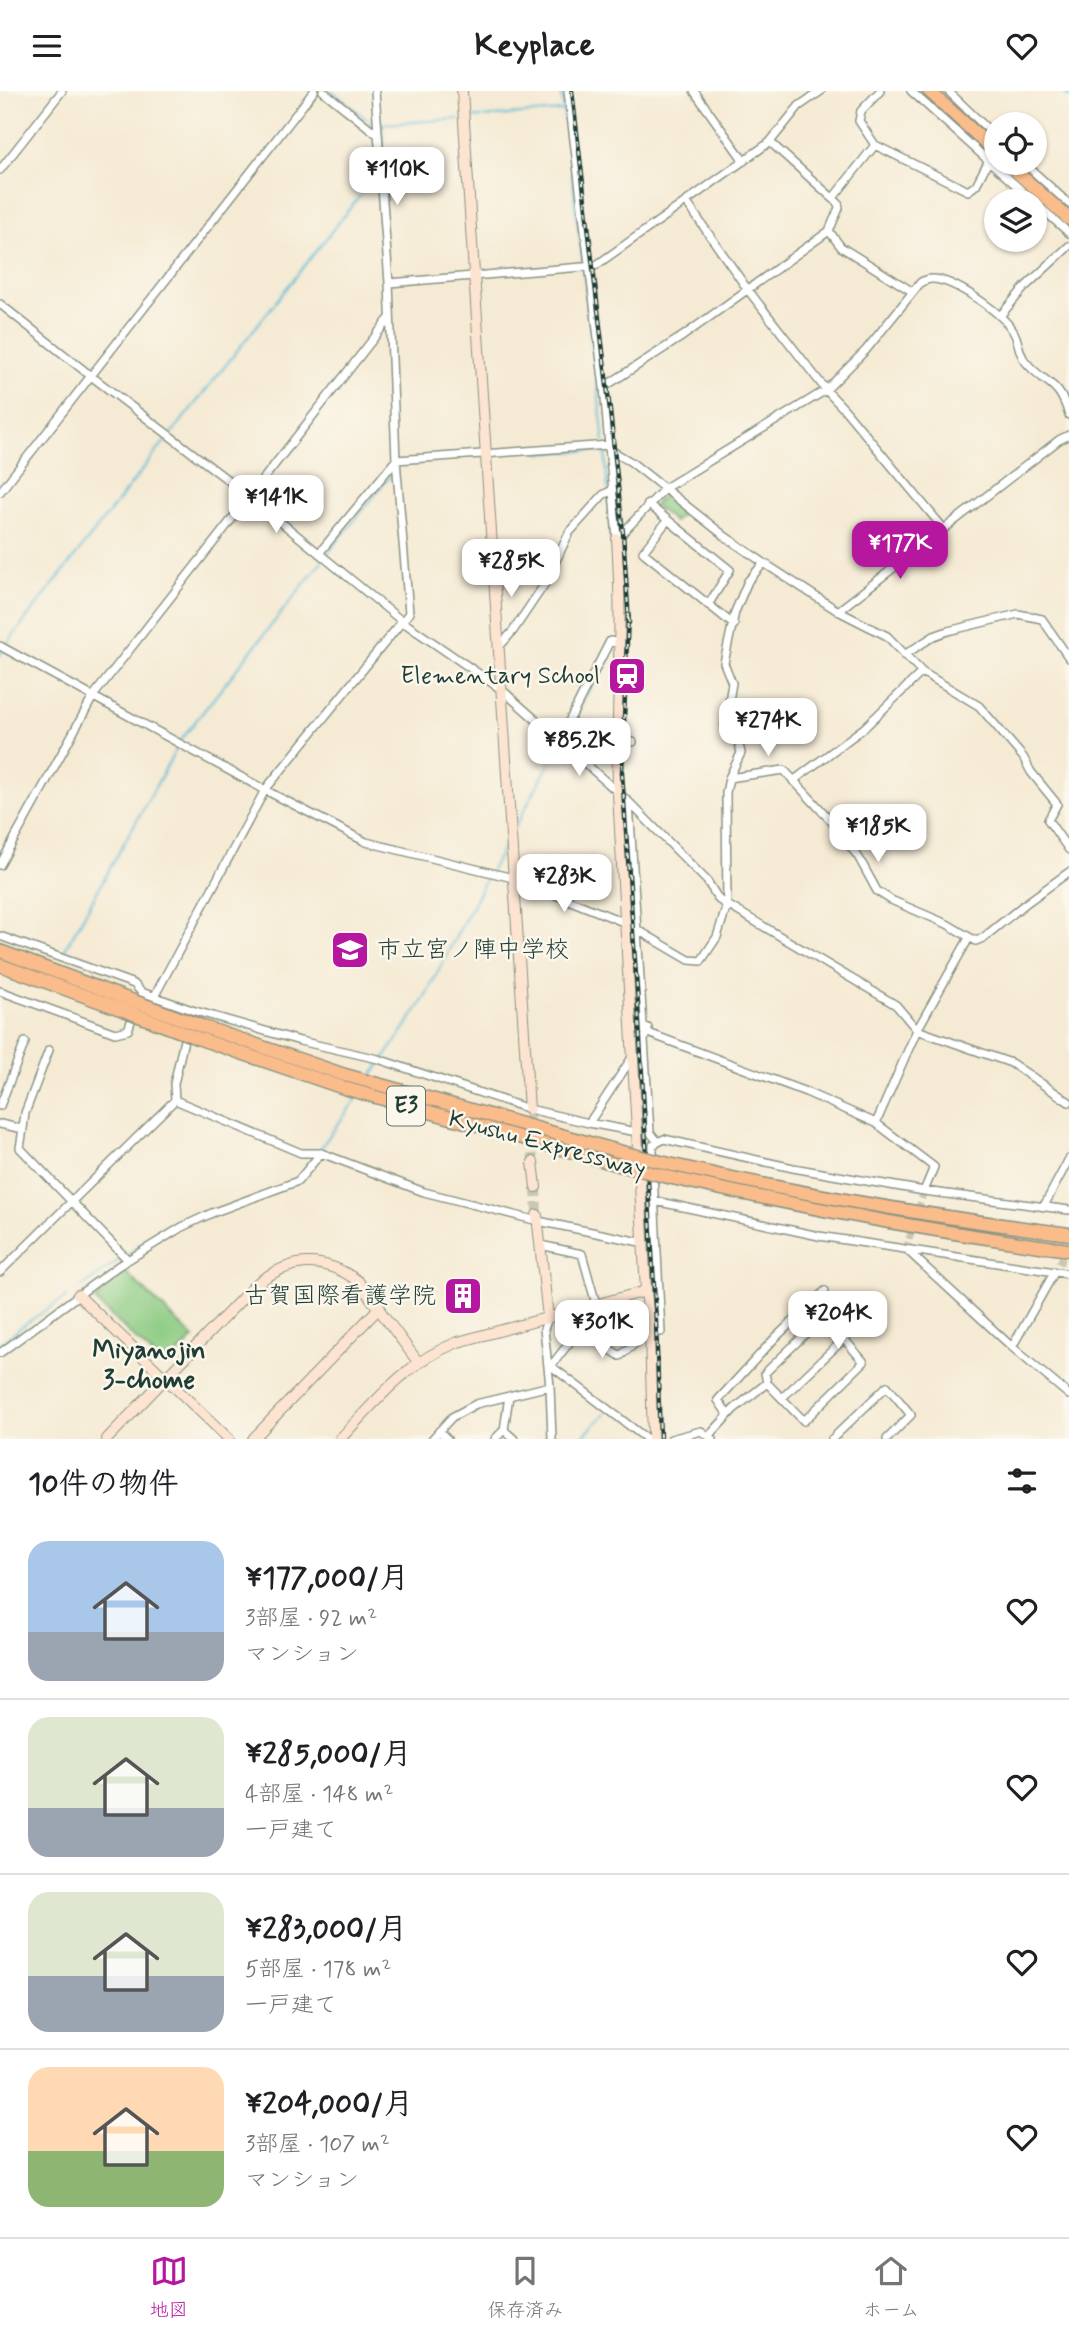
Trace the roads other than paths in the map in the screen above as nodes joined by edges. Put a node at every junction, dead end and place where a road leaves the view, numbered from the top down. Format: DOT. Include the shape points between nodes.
graph roads {
  1 [pos="62,91"];
  2 [pos="314,91"];
  3 [pos="323,91"];
  4 [pos="375,91"];
  5 [pos="462,91"];
  6 [pos="568,91"];
  7 [pos="694,91"];
  8 [pos="821,91"];
  9 [pos="880,91"];
  10 [pos="911,91"];
  11 [pos="929,91"];
  12 [pos="948,91"];
  13 [pos="984,126"];
  14 [pos="377,134"];
  15 [pos="771,142"];
  16 [pos="876,145"];
  17 [pos="984,149"];
  18 [pos="984,150"];
  19 [pos="744,161"];
  20 [pos="0,170"];
  21 [pos="984,171"];
  22 [pos="1010,175"];
  23 [pos="1020,175"];
  24 [pos="1037,175"];
  25 [pos="833,198"];
  26 [pos="687,202"];
  27 [pos="1069,204"];
  28 [pos="1069,219"];
  29 [pos="829,231"];
  30 [pos="1069,233"];
  31 [pos="1069,246"];
  32 [pos="590,267"];
  33 [pos="474,275"];
  34 [pos="388,283"];
  35 [pos="748,290"];
  36 [pos="913,292"];
  37 [pos="0,304"];
  38 [pos="1000,316"];
  39 [pos="389,320"];
  40 [pos="90,376"];
  41 [pos="604,387"];
  42 [pos="826,390"];
  43 [pos="1069,415"];
  44 [pos="1069,435"];
  45 [pos="609,447"];
  46 [pos="485,453"];
  47 [pos="396,460"];
  48 [pos="664,488"];
  49 [pos="612,490"];
  50 [pos="0,492"];
  51 [pos="249,496"];
  52 [pos="649,504"];
  53 [pos="667,521"];
  54 [pos="944,529"];
  55 [pos="617,539"];
  56 [pos="320,552"];
  57 [pos="764,563"];
  58 [pos="708,605"];
  59 [pos="838,611"];
  60 [pos="402,622"];
  61 [pos="734,625"];
  62 [pos="620,643"];
  63 [pos="0,646"];
  64 [pos="499,647"];
  65 [pos="904,655"];
  66 [pos="1069,658"];
  67 [pos="922,672"];
  68 [pos="501,689"];
  69 [pos="94,695"];
  70 [pos="559,741"];
  71 [pos="617,741"];
  72 [pos="633,743"];
  73 [pos="729,778"];
  74 [pos="793,781"];
  75 [pos="265,790"];
  76 [pos="618,794"];
  77 [pos="629,802"];
  78 [pos="1069,850"];
  79 [pos="0,865"];
  80 [pos="1069,872"];
  81 [pos="513,878"];
  82 [pos="727,905"];
  83 [pos="626,923"];
  84 [pos="638,931"];
  85 [pos="0,936"];
  86 [pos="969,938"];
  87 [pos="0,951"];
  88 [pos="0,965"];
  89 [pos="0,991"];
  90 [pos="141,992"];
  91 [pos="154,997"];
  92 [pos="125,1005"];
  93 [pos="192,1010"];
  94 [pos="632,1027"];
  95 [pos="917,1030"];
  96 [pos="647,1033"];
  97 [pos="25,1042"];
  98 [pos="49,1049"];
  99 [pos="634,1054"];
  100 [pos="174,1100"];
  101 [pos="1069,1102"];
  102 [pos="0,1106"];
  103 [pos="529,1109"];
  104 [pos="0,1123"];
  105 [pos="589,1123"];
  106 [pos="876,1123"];
  107 [pos="23,1129"];
  108 [pos="637,1132"];
  109 [pos="657,1142"];
  110 [pos="321,1153"];
  111 [pos="1069,1159"];
  112 [pos="533,1162"];
  113 [pos="673,1172"];
  114 [pos="536,1187"];
  115 [pos="924,1191"];
  116 [pos="655,1201"];
  117 [pos="72,1202"];
  118 [pos="1044,1206"];
  119 [pos="1069,1210"];
  120 [pos="537,1218"];
  121 [pos="1069,1234"];
  122 [pos="645,1243"];
  123 [pos="540,1245"];
  124 [pos="906,1249"];
  125 [pos="1069,1250"];
  126 [pos="128,1260"];
  127 [pos="0,1272"];
  128 [pos="1054,1273"];
  129 [pos="1069,1274"];
  130 [pos="646,1291"];
  131 [pos="825,1291"];
  132 [pos="78,1295"];
  133 [pos="596,1304"];
  134 [pos="380,1307"];
  135 [pos="578,1309"];
  136 [pos="548,1318"];
  137 [pos="580,1329"];
  138 [pos="650,1331"];
  139 [pos="661,1332"];
  140 [pos="845,1338"];
  141 [pos="1012,1347"];
  142 [pos="0,1353"];
  143 [pos="418,1362"];
  144 [pos="549,1364"];
  145 [pos="563,1375"];
  146 [pos="165,1378"];
  147 [pos="767,1383"];
  148 [pos="550,1388"];
  149 [pos="509,1395"];
  150 [pos="1069,1395"];
  151 [pos="782,1398"];
  152 [pos="728,1415"];
  153 [pos="504,1430"];
  154 [pos="439,1431"];
  155 [pos="712,1437"];
  156 [pos="107,1439"];
  157 [pos="229,1439"];
  158 [pos="253,1439"];
  159 [pos="340,1439"];
  160 [pos="432,1439"];
  161 [pos="447,1439"];
  162 [pos="495,1439"];
  163 [pos="514,1439"];
  164 [pos="552,1439"];
  165 [pos="647,1439"];
  166 [pos="653,1439"];
  167 [pos="671,1439"];
  168 [pos="832,1439"];
  169 [pos="887,1439"];
  1 -- 20 [label="street"];
  2 -- 40 [label="street"];
  3 -- 14 [label="street"];
  4 -- 14 [label="street"];
  5 -- 33 [label="street"];
  6 -- 32 [label="street"];
  7 -- 19 [label="street"];
  8 -- 15 [label="street" via="799,106"];
  9 -- 16 [label="street" via="861,111 859,121"];
  10 -- 18 [label="street"];
  11 -- 17 [label="highway"];
  12 -- 13 [label="street"];
  14 -- 34 [label="street"];
  15 -- 19 [label="street"];
  15 -- 25 [label="street"];
  16 -- 21 [label="street" via="968,191"];
  16 -- 25 [label="street"];
  19 -- 26 [label="street"];
  22 -- 30 [label="street"];
  23 -- 28 [label="highway"];
  24 -- 27 [label="street"];
  25 -- 29 [label="street" via="839,208"];
  26 -- 32 [label="street"];
  26 -- 35 [label="street"];
  29 -- 35 [label="street"];
  29 -- 36 [label="street" via="841,247"];
  31 -- 38 [label="street"];
  32 -- 33 [label="street"];
  32 -- 41 [label="street"];
  33 -- 34 [label="street"];
  33 -- 46 [label="street"];
  34 -- 39 [label="street"];
  35 -- 41 [label="street"];
  35 -- 42 [label="street"];
  36 -- 38 [label="street" via="921,282 938,280 964,291"];
  36 -- 42 [label="street"];
  37 -- 40 [label="street"];
  38 -- 43 [label="street" via="1014,333 1027,363 1061,393"];
  39 -- 47 [label="street"];
  39 -- 51 [label="street"];
  40 -- 50 [label="street"];
  40 -- 51 [label="street"];
  41 -- 45 [label="street"];
  42 -- 48 [label="street"];
  42 -- 54 [label="street"];
  44 -- 54 [label="street"];
  45 -- 46 [label="street"];
  45 -- 48 [label="street"];
  45 -- 49 [label="street"];
  46 -- 47 [label="street"];
  46 -- 64 [label="street"];
  47 -- 56 [label="street"];
  47 -- 60 [label="street" via="410,606"];
  48 -- 52 [label="street"];
  48 -- 57 [label="street"];
  49 -- 55 [label="street"];
  49 -- 64 [label="street" via="569,533 546,582"];
  51 -- 56 [label="street"];
  51 -- 69 [label="street"];
  52 -- 53 [label="street"];
  52 -- 55 [label="street"];
  53 -- 58 [label="street" via="730,570"];
  53 -- 58 [label="street" via="643,552"];
  54 -- 59 [label="street"];
  55 -- 62 [label="street"];
  56 -- 60 [label="street"];
  57 -- 59 [label="street"];
  57 -- 61 [label="street" via="740,596"];
  58 -- 61 [label="street"];
  59 -- 65 [label="street" via="887,636"];
  60 -- 68 [label="street"];
  60 -- 75 [label="street"];
  61 -- 73 [label="street" via="724,663 732,683 725,725 738,740 741,753"];
  62 -- 70 [label="street" via="610,641"];
  62 -- 71 [label="street"];
  63 -- 69 [label="street"];
  64 -- 68 [label="street"];
  65 -- 66 [label="street" via="934,636 1018,614 1042,619"];
  65 -- 67 [label="street"];
  67 -- 74 [label="street" via="864,728"];
  67 -- 78 [label="street" via="991,718 1057,804 1048,820"];
  68 -- 70 [label="street"];
  68 -- 81 [label="street"];
  69 -- 75 [label="street"];
  69 -- 79 [label="street"];
  70 -- 76 [label="street"];
  71 -- 72 [label="street"];
  71 -- 76 [label="street"];
  73 -- 74 [label="street" via="784,770"];
  73 -- 82 [label="street"];
  74 -- 86 [label="street" via="833,823 877,891"];
  75 -- 81 [label="street" via="366,842"];
  75 -- 91 [label="street"];
  76 -- 77 [label="street"];
  76 -- 83 [label="street"];
  77 -- 82 [label="street"];
  77 -- 84 [label="street"];
  80 -- 86 [label="street" via="983,939"];
  81 -- 83 [label="street"];
  81 -- 103 [label="street"];
  82 -- 84 [label="street" via="717,937 701,961 689,960"];
  82 -- 95 [label="street" via="895,1005"];
  83 -- 84 [label="street"];
  83 -- 94 [label="street"];
  84 -- 96 [label="street"];
  85 -- 90 [label="street" via="134,984"];
  86 -- 95 [label="street"];
  87 -- 92 [label="highway, Kyushu Expressway / E3"];
  88 -- 92 [label="highway, Kyushu Expressway / E3"];
  89 -- 90 [label="street" via="115,1033 128,1030"];
  90 -- 91 [label="street"];
  91 -- 93 [label="street"];
  92 -- 113 [label="highway, Kyushu Expressway / E3, bridge" via="199,1032"];
  93 -- 100 [label="street" via="177,1067"];
  93 -- 103 [label="street" via="378,1059"];
  94 -- 96 [label="street"];
  94 -- 99 [label="street"];
  95 -- 101 [label="street" via="1011,1063"];
  95 -- 106 [label="street"];
  96 -- 106 [label="street"];
  96 -- 109 [label="street" via="650,1132"];
  97 -- 102 [label="street"];
  98 -- 107 [label="street"];
  99 -- 105 [label="street"];
  99 -- 108 [label="street"];
  100 -- 110 [label="street" via="301,1153"];
  100 -- 117 [label="street"];
  103 -- 105 [label="street"];
  104 -- 107 [label="street"];
  105 -- 108 [label="street"];
  106 -- 115 [label="street" via="934,1167"];
  107 -- 117 [label="street" via="20,1148"];
  108 -- 122 [label="street"];
  109 -- 115 [label="street" via="664,1139"];
  109 -- 116 [label="street" via="652,1150"];
  110 -- 120 [label="street" via="424,1192"];
  110 -- 126 [label="street" via="298,1181 212,1213"];
  111 -- 118 [label="street"];
  112 -- 114 [label="street"];
  113 -- 121 [label="highway, Kyushu Expressway / E3"];
  113 -- 125 [label="highway, Kyushu Expressway / E3" via="858,1217"];
  115 -- 118 [label="street"];
  116 -- 124 [label="street"];
  116 -- 139 [label="street"];
  117 -- 126 [label="street"];
  117 -- 127 [label="street"];
  118 -- 119 [label="street"];
  120 -- 122 [label="street"];
  120 -- 123 [label="street"];
  122 -- 130 [label="street"];
  123 -- 133 [label="street" via="582,1254"];
  123 -- 136 [label="street"];
  124 -- 128 [label="street"];
  124 -- 141 [label="street"];
  126 -- 132 [label="street"];
  128 -- 129 [label="street"];
  128 -- 141 [label="street"];
  130 -- 133 [label="street"];
  130 -- 138 [label="street"];
  131 -- 152 [label="street" via="718,1401"];
  132 -- 142 [label="street"];
  132 -- 146 [label="street"];
  133 -- 135 [label="street"];
  134 -- 143 [label="street"];
  134 -- 146 [label="street" via="359,1280 346,1272 324,1264 290,1265 256,1284"];
  134 -- 158 [label="street"];
  135 -- 136 [label="street"];
  135 -- 137 [label="street"];
  136 -- 143 [label="street" via="458,1342"];
  136 -- 144 [label="street" via="544,1329"];
  137 -- 138 [label="street" via="620,1356"];
  137 -- 144 [label="street"];
  138 -- 166 [label="street"];
  140 -- 147 [label="street" via="824,1316 765,1373"];
  140 -- 151 [label="street"];
  140 -- 151 [label="street" via="864,1362 813,1413 804,1421"];
  141 -- 150 [label="street"];
  143 -- 159 [label="street"];
  144 -- 145 [label="street"];
  144 -- 148 [label="street"];
  145 -- 148 [label="street"];
  145 -- 165 [label="street"];
  146 -- 156 [label="street"];
  146 -- 157 [label="street"];
  147 -- 151 [label="street"];
  147 -- 152 [label="street"];
  148 -- 149 [label="street"];
  148 -- 164 [label="street"];
  149 -- 153 [label="street"];
  149 -- 154 [label="street" via="476,1404 452,1417"];
  152 -- 155 [label="street"];
  153 -- 162 [label="street"];
  153 -- 163 [label="street"];
  154 -- 160 [label="street"];
  154 -- 161 [label="street"];
  155 -- 167 [label="street" via="701,1431"];
  168 -- 169 [label="street" via="887,1386 911,1415"];
}
